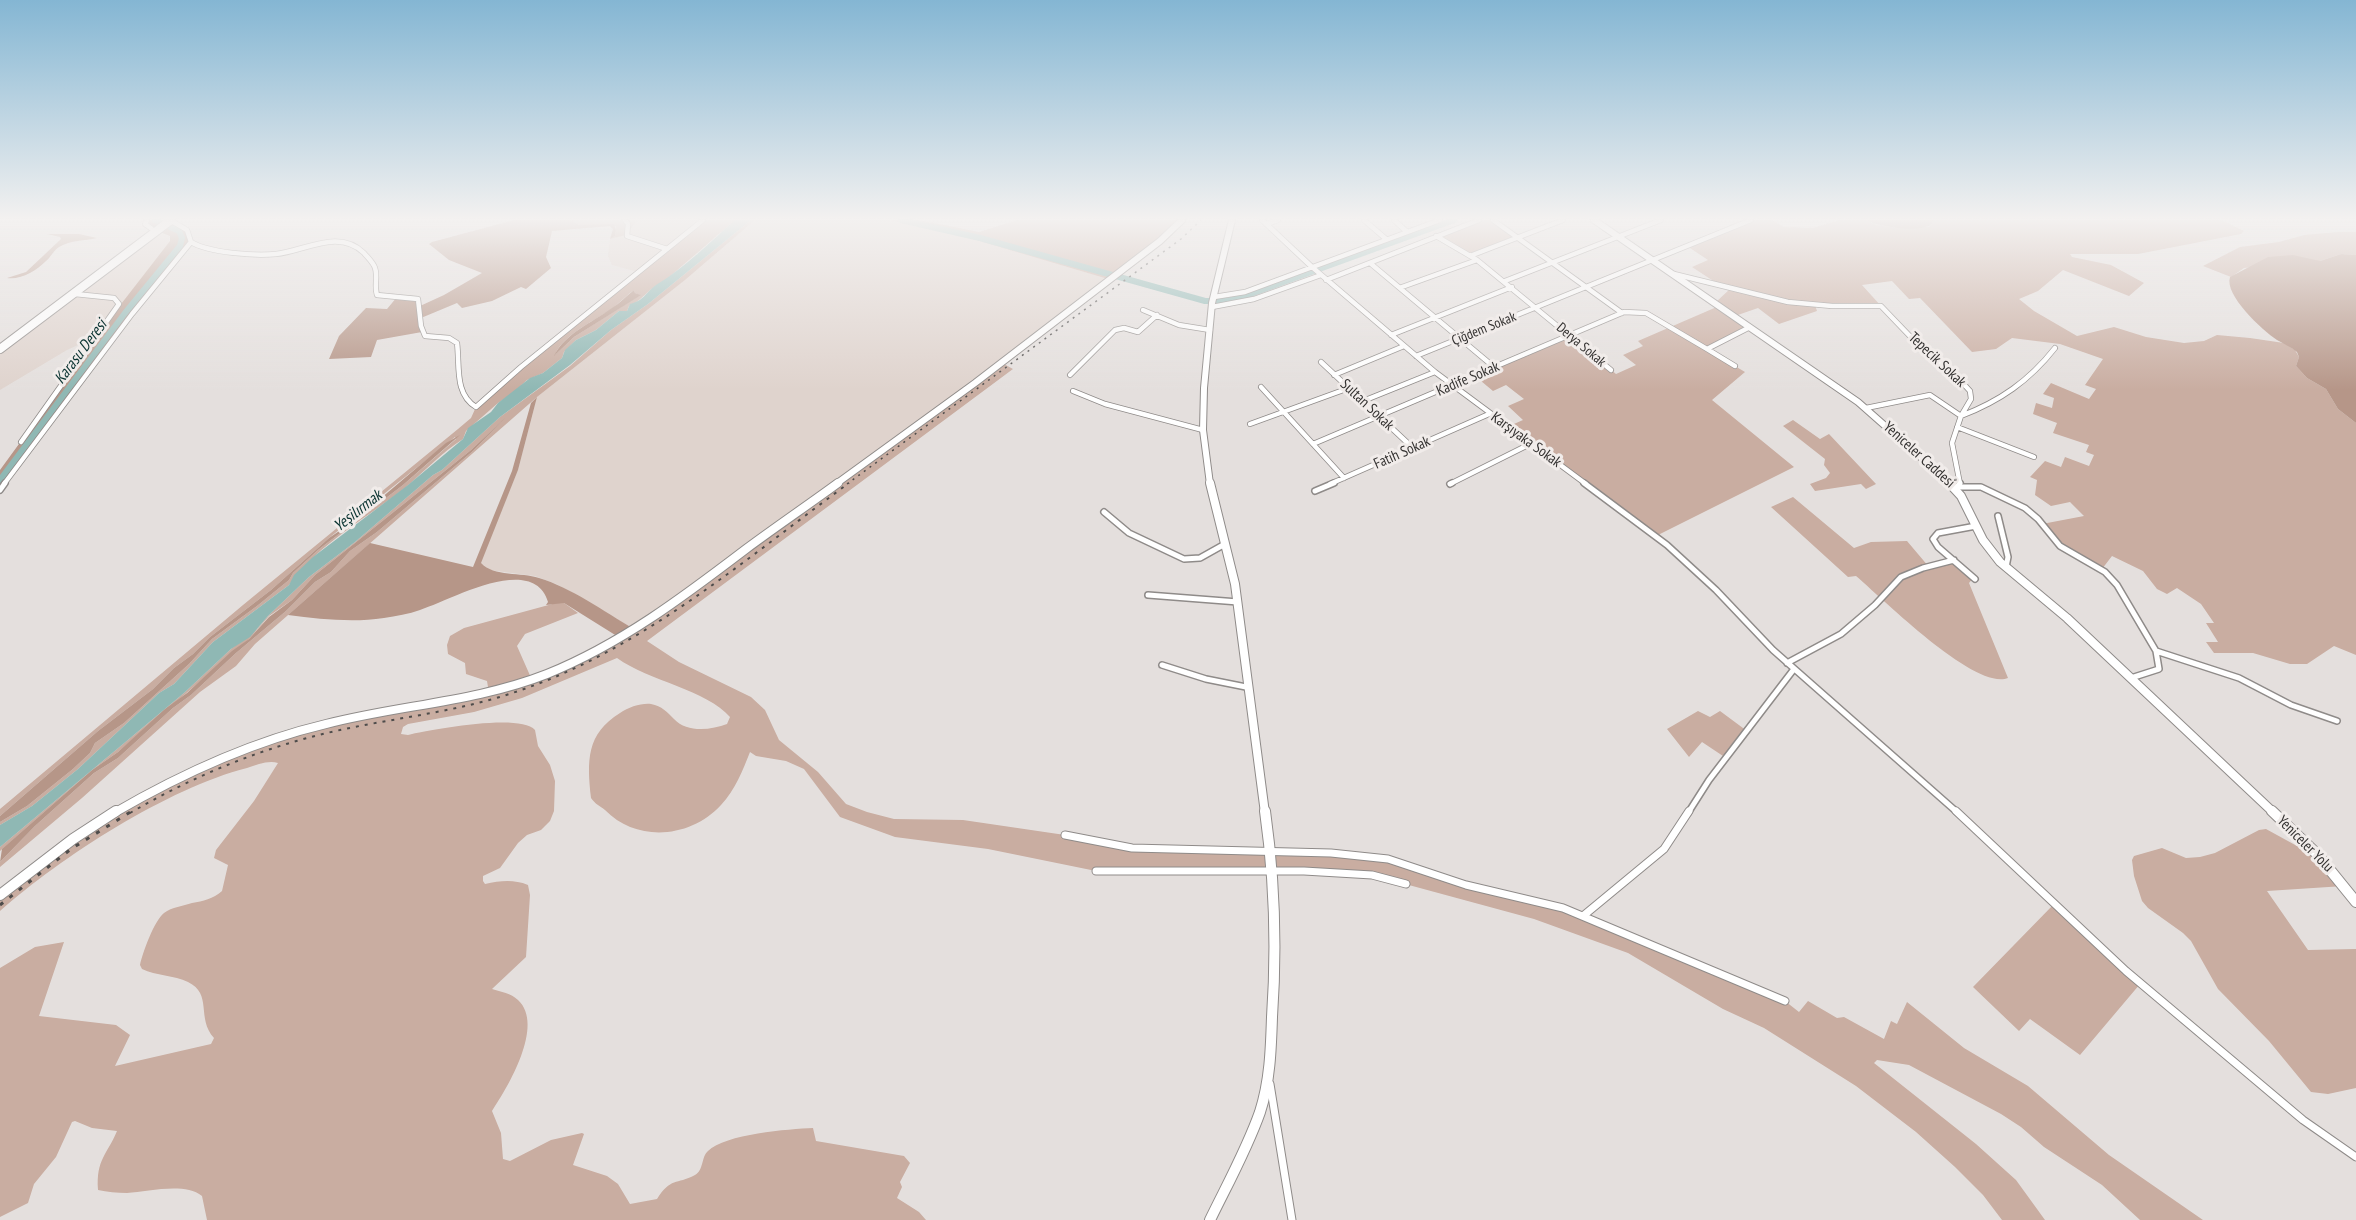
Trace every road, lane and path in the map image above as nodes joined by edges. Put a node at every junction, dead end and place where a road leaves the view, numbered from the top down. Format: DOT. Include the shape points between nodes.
graph roads {
  1 [pos="90,277"];
  2 [pos="94,277"];
  3 [pos="162,277"];
  4 [pos="377,277"];
  5 [pos="632,277"];
  6 [pos="1112,277"];
  7 [pos="1219,277"];
  8 [pos="1296,277"];
  9 [pos="1303,277"];
  10 [pos="1323,277"];
  11 [pos="1333,277"];
  12 [pos="1389,277"];
  13 [pos="1430,277"];
  14 [pos="1500,277"];
  15 [pos="1515,277"];
  16 [pos="1572,277"];
  17 [pos="1613,277"];
  18 [pos="1678,277"];
  19 [pos="1686,277"];
  20 [pos="1326,280"];
  21 [pos="1505,281"];
  22 [pos="1512,286"];
  23 [pos="1402,287"];
  24 [pos="1587,288"];
  25 [pos="73,293"];
  26 [pos="1213,302"];
  27 [pos="1537,308"];
  28 [pos="1143,310"];
  29 [pos="1622,313"];
  30 [pos="1157,315"];
  31 [pos="1436,317"];
  32 [pos="1750,327"];
  33 [pos="1210,330"];
  34 [pos="1391,335"];
  35 [pos="1570,335"];
  36 [pos="1461,338"];
  37 [pos="0,343"];
  38 [pos="1404,346"];
  39 [pos="2055,348"];
  40 [pos="0,349"];
  41 [pos="1707,350"];
  42 [pos="1416,356"];
  43 [pos="1321,362"];
  44 [pos="1735,366"];
  45 [pos="1494,367"];
  46 [pos="1611,370"];
  47 [pos="1435,372"];
  48 [pos="1070,375"];
  49 [pos="1334,375"];
  50 [pos="1452,385"];
  51 [pos="1261,387"];
  52 [pos="1348,388"];
  53 [pos="1073,392"];
  54 [pos="1363,401"];
  55 [pos="1866,408"];
  56 [pos="1284,412"];
  57 [pos="1489,414"];
  58 [pos="1379,416"];
  59 [pos="1961,416"];
  60 [pos="1250,424"];
  61 [pos="1957,427"];
  62 [pos="1203,429"];
  63 [pos="21,442"];
  64 [pos="1313,444"];
  65 [pos="1530,444"];
  66 [pos="1413,448"];
  67 [pos="2034,457"];
  68 [pos="1344,478"];
  69 [pos="1450,484"];
  70 [pos="1958,488"];
  71 [pos="0,490"];
  72 [pos="1315,491"];
  73 [pos="1104,512"];
  74 [pos="1998,516"];
  75 [pos="1976,526"];
  76 [pos="1225,544"];
  77 [pos="1954,560"];
  78 [pos="2006,567"];
  79 [pos="1976,579"];
  80 [pos="1148,595"];
  81 [pos="1238,602"];
  82 [pos="2156,651"];
  83 [pos="1788,663"];
  84 [pos="1162,665"];
  85 [pos="1794,669"];
  86 [pos="2131,678"];
  87 [pos="1246,687"];
  88 [pos="2337,722"];
  89 [pos="2249,790"];
  90 [pos="1065,835"];
  91 [pos="1271,851"];
  92 [pos="1273,870"];
  93 [pos="1096,871"];
  94 [pos="1406,884"];
  95 [pos="0,895"];
  96 [pos="2356,902"];
  97 [pos="1583,916"];
  98 [pos="1785,1001"];
  99 [pos="1269,1076"];
  100 [pos="2356,1157"];
  101 [pos="1210,1220"];
  102 [pos="1292,1220"];
  1 -- 37 [label="highway"];
  2 -- 25 [label="highway"];
  3 -- 71 [label="street"];
  4 -- 5 [label="street" via="377,295 418,298 425,336 457,343 464,394 468,403 476,407"];
  6 -- 95 [label="street" via="920,425 609,645 551,673 497,692 326,724 225,757 163,785 84,831"];
  7 -- 26 [label="street"];
  8 -- 26 [label="street"];
  9 -- 26 [label="street" via="1254,299"];
  10 -- 20 [label="street, Karşıyaka Sokak"];
  11 -- 20 [label="street"];
  12 -- 23 [label="street"];
  13 -- 23 [label="street"];
  14 -- 21 [label="street, Derya Sokak"];
  15 -- 21 [label="street"];
  16 -- 24 [label="street"];
  17 -- 24 [label="street, Çiğdem Sokak"];
  18 -- 32 [label="street, Yeniceler Caddesi"];
  19 -- 59 [label="street, Tepecik Sokak" via="1788,302 1881,306 1970,391 1971,399"];
  20 -- 34 [label="street, Karşıyaka Sokak"];
  21 -- 22 [label="street, Derya Sokak"];
  22 -- 27 [label="street, Derya Sokak"];
  22 -- 31 [label="street"];
  23 -- 31 [label="street"];
  24 -- 27 [label="street, Çiğdem Sokak"];
  24 -- 29 [label="street"];
  25 -- 40 [label="highway"];
  25 -- 63 [label="street" via="114,298 119,304"];
  26 -- 33 [label="street"];
  27 -- 35 [label="street, Derya Sokak"];
  27 -- 36 [label="street, Çiğdem Sokak"];
  28 -- 30 [label="street"];
  29 -- 35 [label="street, Kadife Sokak"];
  29 -- 41 [label="street" via="1646,314"];
  30 -- 33 [label="street" via="1179,325"];
  30 -- 48 [label="street" via="1138,332 1123,327 1114,330"];
  31 -- 34 [label="street"];
  31 -- 36 [label="street"];
  32 -- 41 [label="street"];
  32 -- 55 [label="street, Yeniceler Caddesi"];
  33 -- 62 [label="street"];
  34 -- 38 [label="street, Karşıyaka Sokak"];
  35 -- 45 [label="street, Kadife Sokak"];
  35 -- 46 [label="street, Derya Sokak"];
  36 -- 42 [label="street, Çiğdem Sokak"];
  36 -- 45 [label="street"];
  38 -- 42 [label="street, Karşıyaka Sokak"];
  38 -- 49 [label="street"];
  39 -- 59 [label="street" via="2013,392"];
  41 -- 44 [label="street"];
  42 -- 47 [label="street, Karşıyaka Sokak"];
  43 -- 49 [label="street, Sultan Sokak"];
  45 -- 50 [label="street, Kadife Sokak"];
  47 -- 50 [label="street, Karşıyaka Sokak"];
  47 -- 54 [label="street"];
  49 -- 52 [label="street, Sultan Sokak"];
  50 -- 57 [label="street, Karşıyaka Sokak"];
  50 -- 58 [label="street, Kadife Sokak"];
  51 -- 56 [label="street"];
  52 -- 54 [label="street, Sultan Sokak"];
  52 -- 56 [label="street"];
  53 -- 62 [label="street"];
  54 -- 58 [label="street, Sultan Sokak"];
  55 -- 59 [label="street" via="1930,395"];
  55 -- 70 [label="street, Yeniceler Caddesi"];
  56 -- 60 [label="street"];
  56 -- 64 [label="street"];
  57 -- 65 [label="street, Karşıyaka Sokak"];
  57 -- 66 [label="street, Fatih Sokak"];
  58 -- 64 [label="street, Kadife Sokak"];
  58 -- 66 [label="street, Sultan Sokak"];
  59 -- 61 [label="street, Tepecik Sokak"];
  61 -- 67 [label="street"];
  61 -- 70 [label="street, Tepecik Sokak" via="1953,451"];
  62 -- 76 [label="street" via="1206,463"];
  64 -- 68 [label="street"];
  65 -- 69 [label="street"];
  65 -- 83 [label="street, Karşıyaka Sokak" via="1662,541"];
  66 -- 68 [label="street, Fatih Sokak"];
  68 -- 72 [label="street, Fatih Sokak"];
  70 -- 75 [label="street, Yeniceler Caddesi"];
  70 -- 82 [label="street" via="1981,487 2025,508 2060,546 2105,572 2117,585"];
  73 -- 76 [label="street" via="1129,533 1184,559 1200,558"];
  74 -- 78 [label="street" via="2008,557"];
  75 -- 77 [label="street" via="1933,537 1938,547"];
  75 -- 78 [label="street, Yeniceler Caddesi" via="1988,548"];
  76 -- 81 [label="street"];
  77 -- 79 [label="street"];
  77 -- 83 [label="street" via="1901,578 1841,634"];
  78 -- 86 [label="street, Yeniceler Caddesi"];
  80 -- 81 [label="street"];
  81 -- 87 [label="street"];
  82 -- 86 [label="street" via="2159,669"];
  82 -- 88 [label="street" via="2225,673"];
  83 -- 85 [label="street, Karşıyaka Sokak"];
  84 -- 87 [label="street"];
  85 -- 97 [label="street" via="1709,780 1664,849"];
  85 -- 100 [label="street, Karşıyaka Sokak" via="1973,826 2140,984 2303,1120"];
  86 -- 89 [label="street, Yeniceler Caddesi"];
  87 -- 91 [label="street"];
  89 -- 96 [label="street, Yeniceler Yolu" via="2317,854"];
  90 -- 91 [label="street" via="1132,848"];
  91 -- 92 [label="street"];
  91 -- 97 [label="street" via="1388,859 1466,885 1539,900"];
  92 -- 93 [label="street"];
  92 -- 94 [label="street" via="1372,875"];
  92 -- 99 [label="street" via="1276,955"];
  97 -- 98 [label="street"];
  99 -- 101 [label="street" via="1247,1144"];
  99 -- 102 [label="street"];
}
